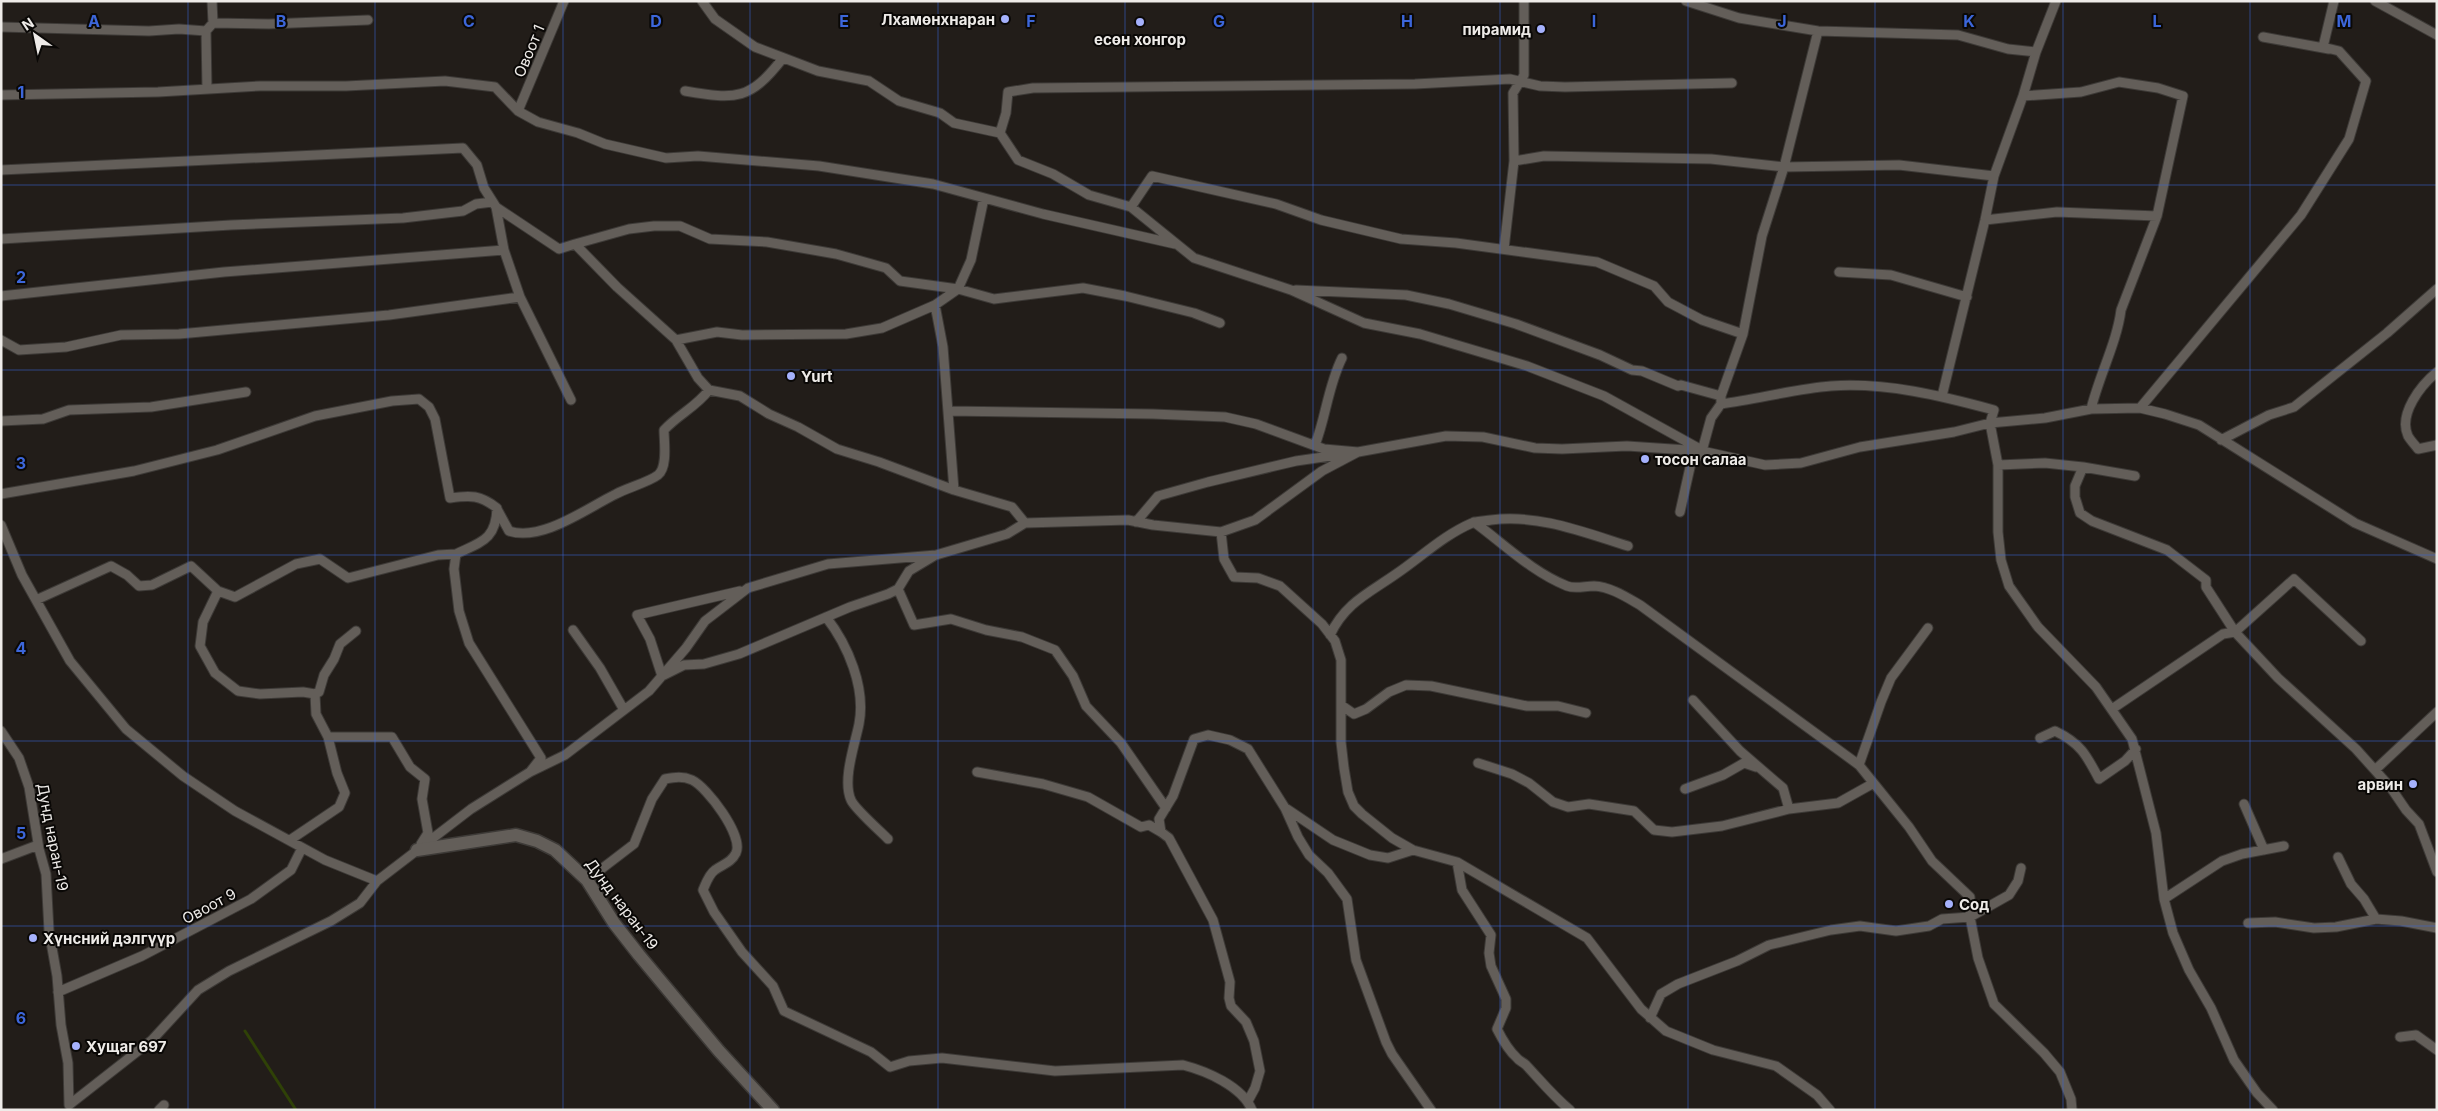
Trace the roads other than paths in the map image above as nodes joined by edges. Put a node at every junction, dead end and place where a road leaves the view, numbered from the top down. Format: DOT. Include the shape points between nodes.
graph roads {
  1 [pos="212,1"];
  2 [pos="564,1"];
  3 [pos="702,1"];
  4 [pos="1524,1"];
  5 [pos="1686,1"];
  6 [pos="2056,1"];
  7 [pos="2334,1"];
  8 [pos="2375,1"];
  9 [pos="368,20"];
  10 [pos="214,23"];
  11 [pos="1,27"];
  12 [pos="206,31"];
  13 [pos="1818,31"];
  14 [pos="2437,35"];
  15 [pos="2262,37"];
  16 [pos="2339,51"];
  17 [pos="2036,52"];
  18 [pos="782,58"];
  19 [pos="1520,82"];
  20 [pos="1732,83"];
  21 [pos="207,89"];
  22 [pos="685,91"];
  23 [pos="1,95"];
  24 [pos="2023,96"];
  25 [pos="518,111"];
  26 [pos="1000,133"];
  27 [pos="1514,161"];
  28 [pos="1784,167"];
  29 [pos="1,170"];
  30 [pos="1994,176"];
  31 [pos="984,198"];
  32 [pos="494,205"];
  33 [pos="1131,207"];
  34 [pos="2157,216"];
  35 [pos="1986,220"];
  36 [pos="1,239"];
  37 [pos="575,244"];
  38 [pos="1175,244"];
  39 [pos="1504,249"];
  40 [pos="504,250"];
  41 [pos="1839,272"];
  42 [pos="958,289"];
  43 [pos="2437,289"];
  44 [pos="1291,290"];
  45 [pos="1,296"];
  46 [pos="520,296"];
  47 [pos="1967,297"];
  48 [pos="935,305"];
  49 [pos="1220,323"];
  50 [pos="1743,334"];
  51 [pos="1,340"];
  52 [pos="676,340"];
  53 [pos="1342,358"];
  54 [pos="2437,372"];
  55 [pos="709,390"];
  56 [pos="246,392"];
  57 [pos="1942,396"];
  58 [pos="571,400"];
  59 [pos="1721,400"];
  60 [pos="2140,408"];
  61 [pos="2091,409"];
  62 [pos="948,411"];
  63 [pos="1,421"];
  64 [pos="1990,423"];
  65 [pos="2221,440"];
  66 [pos="1315,445"];
  67 [pos="2437,445"];
  68 [pos="1702,451"];
  69 [pos="1358,452"];
  70 [pos="1998,465"];
  71 [pos="2083,467"];
  72 [pos="2135,476"];
  73 [pos="954,490"];
  74 [pos="1,494"];
  75 [pos="497,508"];
  76 [pos="1680,512"];
  77 [pos="1136,522"];
  78 [pos="1474,522"];
  79 [pos="1026,523"];
  80 [pos="1,525"];
  81 [pos="1221,532"];
  82 [pos="1628,546"];
  83 [pos="456,554"];
  84 [pos="936,555"];
  85 [pos="2437,559"];
  86 [pos="748,588"];
  87 [pos="898,589"];
  88 [pos="218,591"];
  89 [pos="36,600"];
  90 [pos="826,617"];
  91 [pos="1928,628"];
  92 [pos="573,630"];
  93 [pos="356,631"];
  94 [pos="2235,632"];
  95 [pos="1330,635"];
  96 [pos="2361,641"];
  97 [pos="662,676"];
  98 [pos="315,694"];
  99 [pos="1693,700"];
  100 [pos="1341,705"];
  101 [pos="2112,709"];
  102 [pos="624,710"];
  103 [pos="2437,712"];
  104 [pos="1586,713"];
  105 [pos="1,731"];
  106 [pos="328,737"];
  107 [pos="2040,738"];
  108 [pos="2136,749"];
  109 [pos="1478,763"];
  110 [pos="1859,766"];
  111 [pos="1761,769"];
  112 [pos="2375,770"];
  113 [pos="530,772"];
  114 [pos="978,772"];
  115 [pos="1872,784"];
  116 [pos="1685,789"];
  117 [pos="2244,804"];
  118 [pos="1166,808"];
  119 [pos="1285,808"];
  120 [pos="1789,809"];
  121 [pos="1161,832"];
  122 [pos="888,839"];
  123 [pos="290,840"];
  124 [pos="38,845"];
  125 [pos="2284,846"];
  126 [pos="302,848"];
  127 [pos="417,850"];
  128 [pos="1413,850"];
  129 [pos="2264,850"];
  130 [pos="2338,857"];
  131 [pos="1,859"];
  132 [pos="1457,862"];
  133 [pos="2021,868"];
  134 [pos="2437,872"];
  135 [pos="587,880"];
  136 [pos="377,881"];
  137 [pos="2164,900"];
  138 [pos="1970,917"];
  139 [pos="2376,919"];
  140 [pos="2248,923"];
  141 [pos="2437,928"];
  142 [pos="58,992"];
  143 [pos="1650,1018"];
  144 [pos="2400,1037"];
  145 [pos="2437,1050"];
  146 [pos="1250,1105"];
  147 [pos="67,1107"];
  148 [pos="773,1110"];
  149 [pos="1430,1110"];
  150 [pos="1570,1110"];
  151 [pos="1830,1110"];
  152 [pos="2072,1110"];
  153 [pos="2273,1110"];
  1 -- 10 [label="street"];
  2 -- 25 [label="street, Овоот 1"];
  3 -- 18 [label="street" via="715,19 755,47"];
  4 -- 19 [label="street" via="1524,75"];
  5 -- 13 [label="street" via="1739,18"];
  6 -- 17 [label="street"];
  7 -- 16 [label="street" via="2323,47"];
  8 -- 14 [label="street"];
  9 -- 10 [label="street"];
  10 -- 12 [label="street"];
  11 -- 12 [label="street"];
  12 -- 21 [label="street"];
  13 -- 17 [label="street" via="1958,35 2008,49"];
  13 -- 28 [label="street"];
  15 -- 16 [label="street"];
  16 -- 60 [label="street" via="2366,81 2349,139 2301,216"];
  17 -- 24 [label="street"];
  18 -- 22 [label="street" via="764,81 748,92 717,96"];
  18 -- 26 [label="street" via="818,71 869,81 899,101 940,113 954,122"];
  19 -- 20 [label="street" via="1565,87"];
  19 -- 26 [label="street" via="1510,79 1397,84 1033,88 1008,92"];
  19 -- 27 [label="street" via="1513,93"];
  21 -- 23 [label="street"];
  21 -- 25 [label="street" via="445,81 495,87"];
  24 -- 30 [label="street"];
  24 -- 34 [label="street" via="2081,92 2119,82 2183,96"];
  25 -- 31 [label="street" via="538,122 605,144 666,158 698,156 819,166 933,184"];
  26 -- 33 [label="street" via="1018,160 1053,174 1089,195"];
  27 -- 28 [label="street" via="1544,156 1711,159"];
  27 -- 39 [label="street"];
  28 -- 30 [label="street" via="1899,165"];
  28 -- 50 [label="street" via="1762,236"];
  29 -- 32 [label="street" via="463,148 477,165 484,188"];
  30 -- 35 [label="street"];
  31 -- 38 [label="street"];
  31 -- 42 [label="street" via="971,260"];
  32 -- 36 [label="street" via="476,204 463,211 403,218"];
  32 -- 37 [label="street" via="559,249"];
  32 -- 40 [label="street"];
  33 -- 38 [label="street"];
  33 -- 39 [label="street" via="1152,176 1276,204 1321,220 1402,239"];
  34 -- 35 [label="street" via="2057,212"];
  34 -- 61 [label="street" via="2121,310"];
  35 -- 47 [label="street"];
  37 -- 42 [label="street" via="629,229 680,226 710,239 767,242 836,254 886,268 900,281"];
  37 -- 52 [label="street"];
  38 -- 44 [label="street" via="1194,258"];
  39 -- 50 [label="street" via="1597,262 1654,286 1668,302 1702,320"];
  40 -- 45 [label="street" via="224,272"];
  40 -- 46 [label="street"];
  41 -- 47 [label="street" via="1891,275"];
  42 -- 48 [label="street"];
  42 -- 49 [label="street" via="994,299 1083,288 1125,296"];
  43 -- 65 [label="street" via="2294,407 2269,415"];
  44 -- 59 [label="street" via="1406,295 1449,304 1516,324 1632,370"];
  44 -- 68 [label="street" via="1364,324 1420,334 1535,369 1604,396"];
  46 -- 51 [label="street" via="389,315 179,334 121,335 66,347 19,350"];
  46 -- 58 [label="street"];
  47 -- 57 [label="street"];
  48 -- 52 [label="street" via="882,328 846,334 742,335 718,332"];
  48 -- 62 [label="street" via="943,347"];
  50 -- 59 [label="street"];
  52 -- 55 [label="street" via="698,378"];
  53 -- 66 [label="street" via="1335,371"];
  54 -- 67 [label="street" via="2415,395 2406,420 2408,435 2418,449"];
  55 -- 73 [label="street" via="740,396 837,449"];
  55 -- 75 [label="street" via="698,404 676,417 664,430 663,467 658,474 564,523 525,534 509,531"];
  56 -- 63 [label="street" via="151,407 69,410 43,419"];
  57 -- 59 [label="street" via="1830,386"];
  57 -- 64 [label="street" via="1994,410"];
  59 -- 68 [label="street"];
  60 -- 61 [label="street"];
  60 -- 65 [label="street" via="2199,426"];
  61 -- 64 [label="street" via="2045,418"];
  62 -- 66 [label="street" via="1225,417 1256,424"];
  62 -- 73 [label="street"];
  64 -- 68 [label="street" via="1860,447 1801,463 1765,465"];
  64 -- 70 [label="street"];
  65 -- 85 [label="street" via="2354,523"];
  66 -- 69 [label="street" via="1324,449"];
  68 -- 69 [label="street" via="1627,446 1535,448 1483,437 1446,436"];
  68 -- 76 [label="street" via="1691,463"];
  69 -- 77 [label="street" via="1296,461 1158,496"];
  69 -- 81 [label="street" via="1322,472 1255,520"];
  70 -- 71 [label="street" via="2045,463"];
  70 -- 101 [label="street" via="1998,532 2001,560 2009,586 2038,627 2096,687"];
  71 -- 72 [label="street"];
  71 -- 94 [label="street" via="2075,486 2080,513 2178,557 2206,580 2206,588"];
  73 -- 79 [label="street" via="1012,507"];
  74 -- 75 [label="street" via="134,471 217,450 315,416 419,399 429,407 435,419 450,498 475,496 484,498"];
  75 -- 83 [label="street" via="496,525 485,540"];
  77 -- 79 [label="street"];
  77 -- 81 [label="street"];
  78 -- 82 [label="street" via="1532,519 1578,529 1590,536"];
  78 -- 95 [label="street" via="1445,538 1355,600 1337,620"];
  78 -- 110 [label="street" via="1519,558 1557,582 1570,588 1595,586 1608,589 1640,605"];
  79 -- 84 [label="street" via="1007,534"];
  80 -- 89 [label="street"];
  81 -- 95 [label="street" via="1224,560 1234,577 1258,578 1280,586"];
  83 -- 88 [label="street" via="438,555 348,578 320,559 296,564 235,597"];
  83 -- 113 [label="street" via="454,570 459,611 469,643 541,758"];
  84 -- 86 [label="street" via="828,564"];
  84 -- 87 [label="street" via="909,571"];
  86 -- 97 [label="street, Дунд наран-19" via="705,620"];
  86 -- 97 [label="street" via="637,615 650,639"];
  87 -- 90 [label="street"];
  87 -- 118 [label="street" via="914,624 951,619 1022,637 1055,650 1074,676 1086,706 1121,743"];
  88 -- 89 [label="street" via="192,566 152,585 139,586 111,566"];
  88 -- 98 [label="street" via="203,622 200,646 215,674 238,691"];
  89 -- 123 [label="street" via="70,661 126,729 183,776 235,811"];
  90 -- 97 [label="street" via="739,654 704,664 684,664"];
  90 -- 122 [label="street" via="845,649 859,686 859,723 848,770 851,800"];
  91 -- 110 [label="street" via="1891,678"];
  92 -- 102 [label="street"];
  93 -- 98 [label="street" via="340,644 319,692"];
  94 -- 96 [label="street" via="2294,579"];
  94 -- 101 [label="street" via="2223,634"];
  94 -- 112 [label="street" via="2278,678"];
  95 -- 100 [label="street" via="1341,660"];
  97 -- 102 [label="street, Дунд наран-19" via="648,692"];
  98 -- 106 [label="street" via="316,714"];
  99 -- 111 [label="street"];
  100 -- 104 [label="street" via="1354,714 1406,685 1431,686 1526,706 1558,706"];
  100 -- 128 [label="street" via="1344,768 1354,806 1392,838"];
  101 -- 108 [label="street"];
  102 -- 113 [label="street, Дунд наран-19" via="565,755"];
  103 -- 112 [label="street"];
  105 -- 124 [label="street, Дунд наран-19" via="22,765"];
  106 -- 123 [label="street" via="345,793 339,807"];
  106 -- 127 [label="street" via="392,737 410,768 425,778 422,799 428,833"];
  107 -- 108 [label="street" via="2055,731 2073,740 2099,779"];
  108 -- 137 [label="street" via="2156,833"];
  109 -- 120 [label="street" via="1512,774 1568,808 1590,804 1634,811 1654,830 1672,832 1722,826"];
  110 -- 115 [label="street"];
  111 -- 116 [label="street" via="1744,763 1723,775"];
  111 -- 120 [label="street" via="1783,788"];
  112 -- 134 [label="street" via="2419,824"];
  113 -- 127 [label="street, Дунд наран-19" via="471,808"];
  114 -- 121 [label="street" via="1043,784 1088,797 1141,827 1149,825"];
  115 -- 120 [label="street" via="1838,803"];
  115 -- 138 [label="street" via="1939,868 1967,892"];
  117 -- 129 [label="street"];
  118 -- 119 [label="street" via="1194,739 1208,735 1230,740 1248,749"];
  118 -- 121 [label="street" via="1159,820"];
  119 -- 128 [label="street" via="1333,840 1370,855 1388,858"];
  119 -- 149 [label="street" via="1309,854 1347,899 1356,960 1386,1042"];
  121 -- 146 [label="street" via="1168,838 1213,920 1230,982 1231,1006 1246,1022 1254,1041 1260,1070"];
  123 -- 126 [label="street"];
  124 -- 131 [label="street"];
  124 -- 142 [label="street, Дунд наран-19" via="46,874 49,931"];
  125 -- 129 [label="street"];
  126 -- 136 [label="street"];
  126 -- 142 [label="street, Овоот 9" via="291,870 251,899 142,956"];
  127 -- 135 [label="street, Дунд наран-19" via="516,835 555,850"];
  127 -- 136 [label="street, Дунд наран-19"];
  128 -- 132 [label="street"];
  129 -- 137 [label="street" via="2222,860"];
  130 -- 139 [label="street" via="2351,884"];
  132 -- 143 [label="street" via="1587,938"];
  132 -- 150 [label="street" via="1462,890 1491,935 1491,966 1506,999 1506,1008 1497,1028 1503,1042"];
  133 -- 138 [label="street" via="2018,881 2008,895"];
  135 -- 146 [label="street" via="634,844 652,799 665,779 680,776 693,780 727,819 736,840 737,851 729,862 714,871 703,890 742,952 772,986 784,1011 863,1049 890,1067 909,1061 942,1058 1055,1071 1183,1065 1230,1086"];
  135 -- 148 [label="street, Дунд наран-19" via="639,955 719,1052"];
  136 -- 147 [label="street, Дунд наран-19" via="360,903 331,921 229,971 198,990 152,1040"];
  137 -- 153 [label="street" via="2173,933 2189,970 2211,1008 2234,1060 2256,1093"];
  138 -- 143 [label="street" via="1942,919 1929,926 1896,931 1860,926 1831,930 1769,945 1661,994"];
  138 -- 152 [label="street" via="1978,958 1994,1004 2060,1072"];
  139 -- 140 [label="street" via="2314,928 2275,922"];
  139 -- 141 [label="street"];
  142 -- 147 [label="street, Дунд наран-19" via="68,1063"];
  143 -- 151 [label="street" via="1666,1031 1687,1041 1776,1066 1817,1095"];
  144 -- 145 [label="street" via="2416,1035"];
}
